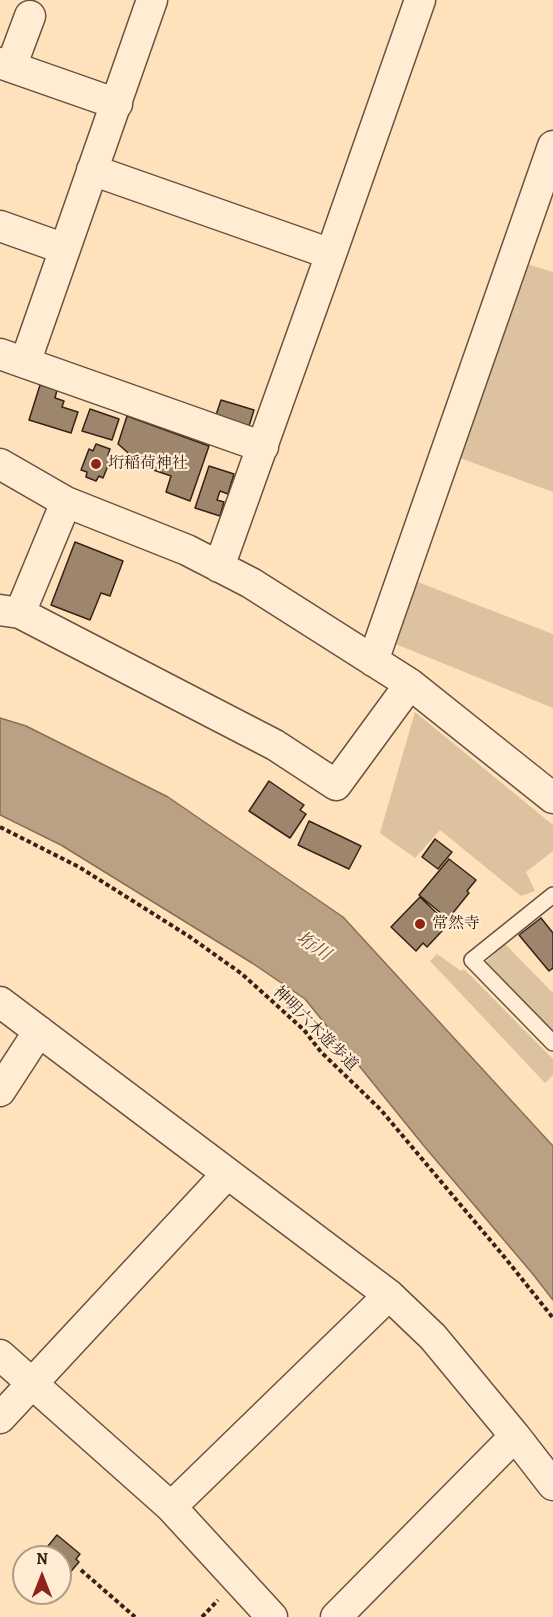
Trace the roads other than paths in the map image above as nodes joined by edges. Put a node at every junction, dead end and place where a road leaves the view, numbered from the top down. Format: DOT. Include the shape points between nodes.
graph roads {
  1 [pos="152,0"];
  2 [pos="420,0"];
  3 [pos="30,16"];
  4 [pos="6,65"];
  5 [pos="117,104"];
  6 [pos="553,146"];
  7 [pos="92,170"];
  8 [pos="0,226"];
  9 [pos="65,249"];
  10 [pos="331,254"];
  11 [pos="13,358"];
  12 [pos="263,447"];
  13 [pos="0,464"];
  14 [pos="66,502"];
  15 [pos="219,567"];
  16 [pos="10,611"];
  17 [pos="373,661"];
  18 [pos="410,684"];
  19 [pos="553,798"];
  20 [pos="553,895"];
  21 [pos="0,1002"];
  22 [pos="39,1031"];
  23 [pos="553,1043"];
  24 [pos="0,1091"];
  25 [pos="227,1174"];
  26 [pos="389,1295"];
  27 [pos="0,1355"];
  28 [pos="32,1384"];
  29 [pos="0,1418"];
  30 [pos="515,1436"];
  31 [pos="553,1485"];
  32 [pos="171,1507"];
  33 [pos="272,1617"];
  34 [pos="336,1617"];
  1 -- 5 [label="street"];
  2 -- 10 [label="street"];
  3 -- 4 [label="street"];
  4 -- 5 [label="street"];
  5 -- 7 [label="street"];
  6 -- 17 [label="street"];
  7 -- 9 [label="street"];
  7 -- 10 [label="street"];
  8 -- 9 [label="street"];
  9 -- 11 [label="street"];
  10 -- 12 [label="street"];
  11 -- 12 [label="street"];
  12 -- 15 [label="street"];
  13 -- 14 [label="street"];
  14 -- 15 [label="street" via="187,549"];
  14 -- 16 [label="street"];
  15 -- 17 [label="street" via="251,583"];
  16 -- 18 [label="street" via="275,745 336,785"];
  17 -- 18 [label="street"];
  18 -- 19 [label="street"];
  20 -- 23 [label="lane" via="467,955"];
  21 -- 22 [label="street"];
  22 -- 24 [label="street"];
  22 -- 25 [label="street"];
  25 -- 26 [label="street"];
  25 -- 28 [label="street"];
  26 -- 30 [label="street" via="433,1337"];
  26 -- 32 [label="street"];
  27 -- 28 [label="street"];
  28 -- 29 [label="street"];
  28 -- 32 [label="street"];
  30 -- 31 [label="street"];
  30 -- 34 [label="street"];
  32 -- 33 [label="street"];
}
